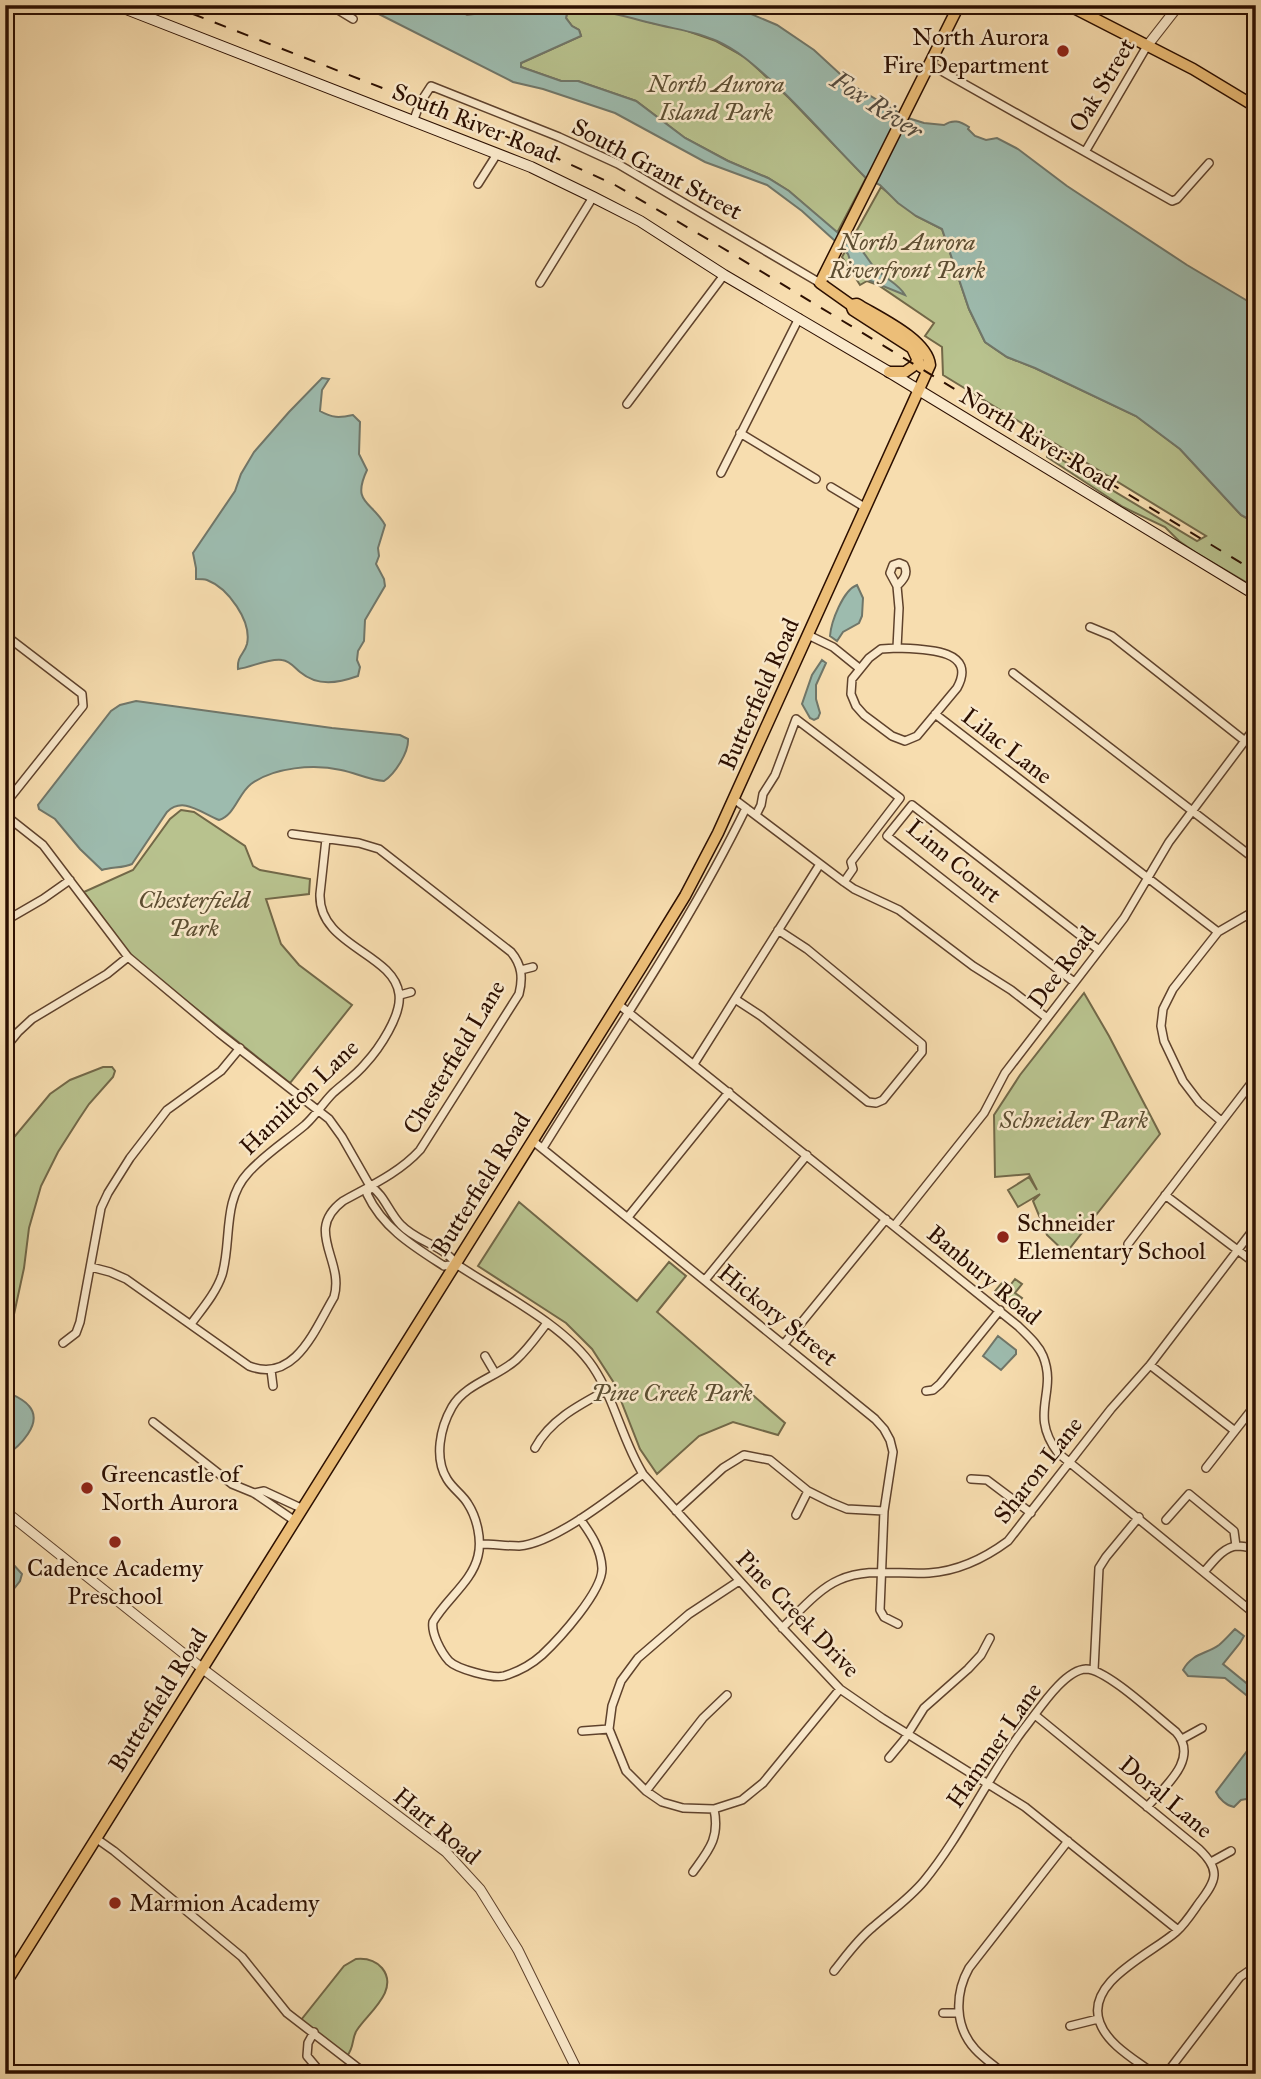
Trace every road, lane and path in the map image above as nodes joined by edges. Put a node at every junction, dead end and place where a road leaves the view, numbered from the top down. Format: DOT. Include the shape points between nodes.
graph roads {
  1 [pos="116,5"];
  2 [pos="330,5"];
  3 [pos="959,5"];
  4 [pos="1068,5"];
  5 [pos="1179,5"];
  6 [pos="352,19"];
  7 [pos="1147,46"];
  8 [pos="929,64"];
  9 [pos="1256,107"];
  10 [pos="413,121"];
  11 [pos="1085,152"];
  12 [pos="497,154"];
  13 [pos="1209,163"];
  14 [pos="478,184"];
  15 [pos="593,197"];
  16 [pos="724,275"];
  17 [pos="540,283"];
  18 [pos="820,283"];
  19 [pos="851,305"];
  20 [pos="799,318"];
  21 [pos="918,358"];
  22 [pos="926,370"];
  23 [pos="889,372"];
  24 [pos="919,391"];
  25 [pos="627,404"];
  26 [pos="740,433"];
  27 [pos="721,472"];
  28 [pos="816,479"];
  29 [pos="831,487"];
  30 [pos="866,508"];
  31 [pos="897,586"];
  32 [pos="1256,595"];
  33 [pos="1090,626"];
  34 [pos="5,635"];
  35 [pos="808,635"];
  36 [pos="897,648"];
  37 [pos="859,668"];
  38 [pos="1013,673"];
  39 [pos="935,714"];
  40 [pos="1256,726"];
  41 [pos="1245,741"];
  42 [pos="734,799"];
  43 [pos="5,804"];
  44 [pos="746,808"];
  45 [pos="1192,810"];
  46 [pos="5,815"];
  47 [pos="756,815"];
  48 [pos="292,834"];
  49 [pos="327,839"];
  50 [pos="1256,860"];
  51 [pos="820,864"];
  52 [pos="1148,879"];
  53 [pos="70,880"];
  54 [pos="844,882"];
  55 [pos="5,910"];
  56 [pos="1256,910"];
  57 [pos="8,919"];
  58 [pos="778,930"];
  59 [pos="1217,932"];
  60 [pos="1099,950"];
  61 [pos="128,957"];
  62 [pos="533,967"];
  63 [pos="521,970"];
  64 [pos="1074,982"];
  65 [pos="411,992"];
  66 [pos="400,995"];
  67 [pos="735,999"];
  68 [pos="618,1004"];
  69 [pos="629,1012"];
  70 [pos="1047,1018"];
  71 [pos="5,1048"];
  72 [pos="240,1048"];
  73 [pos="694,1064"];
  74 [pos="1256,1077"];
  75 [pos="729,1092"];
  76 [pos="319,1110"];
  77 [pos="1222,1121"];
  78 [pos="533,1140"];
  79 [pos="542,1148"];
  80 [pos="807,1155"];
  81 [pos="370,1185"];
  82 [pos="1166,1195"];
  83 [pos="628,1217"];
  84 [pos="886,1219"];
  85 [pos="894,1226"];
  86 [pos="1256,1226"];
  87 [pos="1128,1244"];
  88 [pos="1238,1250"];
  89 [pos="456,1264"];
  90 [pos="1256,1264"];
  91 [pos="91,1267"];
  92 [pos="705,1280"];
  93 [pos="1000,1310"];
  94 [pos="547,1323"];
  95 [pos="191,1324"];
  96 [pos="63,1343"];
  97 [pos="784,1344"];
  98 [pos="485,1356"];
  99 [pos="1150,1364"];
  100 [pos="271,1370"];
  101 [pos="495,1373"];
  102 [pos="273,1386"];
  103 [pos="607,1390"];
  104 [pos="926,1391"];
  105 [pos="1256,1404"];
  106 [pos="153,1423"];
  107 [pos="1235,1431"];
  108 [pos="535,1448"];
  109 [pos="1070,1463"];
  110 [pos="1206,1468"];
  111 [pos="643,1474"];
  112 [pos="971,1479"];
  113 [pos="808,1491"];
  114 [pos="254,1493"];
  115 [pos="303,1509"];
  116 [pos="5,1511"];
  117 [pos="676,1511"];
  118 [pos="884,1511"];
  119 [pos="1031,1513"];
  120 [pos="796,1515"];
  121 [pos="1139,1517"];
  122 [pos="580,1519"];
  123 [pos="1166,1520"];
  124 [pos="295,1521"];
  125 [pos="480,1544"];
  126 [pos="1237,1546"];
  127 [pos="1256,1548"];
  128 [pos="881,1571"];
  129 [pos="1204,1572"];
  130 [pos="739,1581"];
  131 [pos="1256,1615"];
  132 [pos="898,1624"];
  133 [pos="782,1628"];
  134 [pos="990,1639"];
  135 [pos="203,1669"];
  136 [pos="1094,1670"];
  137 [pos="840,1689"];
  138 [pos="727,1695"];
  139 [pos="1035,1715"];
  140 [pos="1202,1728"];
  141 [pos="609,1729"];
  142 [pos="582,1731"];
  143 [pos="907,1733"];
  144 [pos="1182,1740"];
  145 [pos="889,1758"];
  146 [pos="988,1782"];
  147 [pos="646,1791"];
  148 [pos="1147,1807"];
  149 [pos="714,1809"];
  150 [pos="97,1839"];
  151 [pos="1068,1841"];
  152 [pos="1231,1851"];
  153 [pos="1211,1861"];
  154 [pos="693,1872"];
  155 [pos="1178,1930"];
  156 [pos="1256,1966"];
  157 [pos="834,1971"];
  158 [pos="5,1984"];
  159 [pos="943,2013"];
  160 [pos="958,2013"];
  161 [pos="1098,2019"];
  162 [pos="1070,2026"];
  163 [pos="314,2032"];
  164 [pos="322,2074"];
  165 [pos="366,2074"];
  166 [pos="579,2074"];
  167 [pos="1004,2074"];
  168 [pos="1154,2074"];
  169 [pos="1167,2074"];
  1 -- 10 [label="main road, South River Road"];
  2 -- 6 [label="street"];
  3 -- 8 [label="main road"];
  4 -- 7 [label="main road"];
  5 -- 7 [label="street, Oak Street"];
  7 -- 9 [label="main road"];
  7 -- 11 [label="street, Oak Street"];
  8 -- 11 [label="street"];
  8 -- 18 [label="main road"];
  10 -- 12 [label="main road, South River Road"];
  10 -- 18 [label="street, South Grant Street" via="431,86 618,164"];
  11 -- 13 [label="street" via="1172,201"];
  12 -- 14 [label="street"];
  12 -- 15 [label="main road, South River Road"];
  15 -- 16 [label="main road, South River Road"];
  15 -- 17 [label="street"];
  16 -- 20 [label="main road, South River Road"];
  16 -- 25 [label="street"];
  18 -- 19 [label="main road"];
  19 -- 21 [label="main road" via="912,348"];
  19 -- 22 [label="main road" via="857,304 919,343 930,358"];
  20 -- 23 [label="main road, North River Road"];
  20 -- 26 [label="street"];
  21 -- 22 [label="main road"];
  21 -- 23 [label="main road" via="905,372"];
  22 -- 24 [label="main road, Butterfield Road"];
  23 -- 24 [label="main road, North River Road"];
  24 -- 30 [label="main road, Butterfield Road"];
  24 -- 32 [label="main road, North River Road"];
  26 -- 27 [label="street"];
  26 -- 28 [label="street"];
  29 -- 30 [label="street"];
  30 -- 35 [label="main road, Butterfield Road"];
  31 -- 36 [label="street"];
  33 -- 41 [label="street" via="1112,636"];
  34 -- 43 [label="street" via="82,694 84,701"];
  35 -- 37 [label="street" via="833,647"];
  35 -- 42 [label="main road, Butterfield Road"];
  36 -- 37 [label="street" via="881,649"];
  36 -- 39 [label="street" via="943,652 961,666 957,688"];
  37 -- 39 [label="street, Lilac Lane" via="852,679 856,706 892,736 905,741 917,736"];
  38 -- 45 [label="street"];
  39 -- 52 [label="street, Lilac Lane"];
  40 -- 41 [label="street, Dee Road"];
  41 -- 45 [label="street, Dee Road"];
  42 -- 44 [label="street"];
  42 -- 68 [label="main road, Butterfield Road" via="685,896"];
  44 -- 47 [label="street"];
  44 -- 69 [label="street" via="704,891"];
  45 -- 50 [label="street"];
  45 -- 52 [label="street, Dee Road"];
  46 -- 53 [label="street, Pine Creek Drive" via="43,845"];
  47 -- 51 [label="street"];
  47 -- 54 [label="street, Butterfield Road" via="796,719 900,798 852,861 853,869"];
  48 -- 49 [label="street, Chesterfield Lane"];
  49 -- 63 [label="street, Chesterfield Lane" via="370,845 384,852 504,946"];
  49 -- 66 [label="street" via="319,903 323,915 390,975"];
  51 -- 54 [label="street"];
  51 -- 58 [label="street"];
  52 -- 59 [label="street, Lilac Lane"];
  52 -- 60 [label="street, Dee Road"];
  53 -- 57 [label="street"];
  53 -- 61 [label="street, Pine Creek Drive"];
  54 -- 70 [label="street" via="900,910"];
  55 -- 57 [label="street"];
  56 -- 59 [label="street"];
  58 -- 67 [label="street"];
  58 -- 67 [label="street" via="922,1044 922,1052 886,1097 872,1103"];
  59 -- 77 [label="street" via="1166,1000 1161,1026 1183,1081"];
  60 -- 64 [label="street, Dee Road"];
  60 -- 64 [label="street, Linn Court" via="912,805 887,836"];
  61 -- 71 [label="street" via="32,1019"];
  61 -- 72 [label="street, Pine Creek Drive"];
  62 -- 63 [label="street"];
  63 -- 81 [label="street, Chesterfield Lane" via="519,994 430,1137 411,1160"];
  64 -- 70 [label="street, Dee Road"];
  65 -- 66 [label="street"];
  66 -- 76 [label="street, Hamilton Lane" via="394,1020 370,1058"];
  67 -- 73 [label="street"];
  68 -- 69 [label="street, Banbury Road"];
  68 -- 78 [label="main road, Butterfield Road"];
  69 -- 73 [label="street, Banbury Road"];
  69 -- 79 [label="street"];
  70 -- 85 [label="street, Dee Road" via="1005,1073 984,1113"];
  72 -- 76 [label="street, Pine Creek Drive"];
  72 -- 91 [label="street" via="221,1071 167,1110 130,1158 103,1201"];
  73 -- 75 [label="street, Banbury Road"];
  74 -- 77 [label="street"];
  75 -- 80 [label="street, Banbury Road"];
  75 -- 83 [label="street"];
  76 -- 81 [label="street, Pine Creek Drive" via="338,1130"];
  76 -- 95 [label="street, Hamilton Lane" via="255,1166 237,1188 222,1273"];
  77 -- 82 [label="street"];
  78 -- 79 [label="street, Hickory Street"];
  78 -- 89 [label="main road, Butterfield Road"];
  79 -- 83 [label="street, Hickory Street"];
  80 -- 84 [label="street, Banbury Road"];
  80 -- 92 [label="street"];
  81 -- 89 [label="street, Pine Creek Drive" via="407,1230 449,1254"];
  81 -- 89 [label="street, Pine Creek Drive" via="367,1194 394,1231 444,1266"];
  81 -- 100 [label="street, Chesterfield Lane" via="328,1217 324,1236 337,1278 334,1297 296,1357"];
  82 -- 87 [label="street"];
  82 -- 88 [label="street"];
  83 -- 92 [label="street, Hickory Street"];
  84 -- 85 [label="street, Banbury Road"];
  84 -- 97 [label="street"];
  85 -- 93 [label="street, Banbury Road"];
  86 -- 88 [label="street, Sharon Lane"];
  88 -- 90 [label="street"];
  88 -- 99 [label="street, Sharon Lane"];
  89 -- 94 [label="street, Pine Creek Drive"];
  89 -- 115 [label="main road, Butterfield Road"];
  91 -- 95 [label="street" via="126,1279"];
  91 -- 96 [label="street" via="76,1333"];
  92 -- 97 [label="street, Hickory Street"];
  93 -- 104 [label="street" via="940,1384"];
  93 -- 109 [label="street, Banbury Road" via="1035,1343 1043,1358 1047,1371 1044,1427 1049,1441"];
  94 -- 101 [label="street" via="515,1361"];
  94 -- 103 [label="street, Pine Creek Drive" via="583,1354"];
  95 -- 100 [label="street" via="249,1366"];
  97 -- 118 [label="street, Hickory Street" via="884,1429 893,1452"];
  98 -- 101 [label="street"];
  99 -- 107 [label="street"];
  99 -- 109 [label="street, Sharon Lane"];
  100 -- 102 [label="street"];
  101 -- 125 [label="street" via="453,1405 440,1440 446,1478 468,1504"];
  103 -- 108 [label="street" via="574,1407 542,1435"];
  103 -- 111 [label="street, Pine Creek Drive"];
  105 -- 107 [label="street"];
  106 -- 114 [label="street" via="232,1483"];
  107 -- 110 [label="street"];
  109 -- 119 [label="street, Sharon Lane"];
  109 -- 121 [label="street, Banbury Road"];
  111 -- 117 [label="street, Pine Creek Drive"];
  111 -- 122 [label="street"];
  112 -- 119 [label="street" via="987,1480"];
  113 -- 117 [label="street" via="770,1460 744,1455"];
  113 -- 118 [label="street" via="847,1509"];
  113 -- 120 [label="street"];
  114 -- 115 [label="street" via="264,1491"];
  114 -- 124 [label="street"];
  115 -- 124 [label="main road, Butterfield Road"];
  116 -- 135 [label="street, Hart Road"];
  117 -- 130 [label="street, Pine Creek Drive"];
  118 -- 128 [label="street, Hickory Street"];
  119 -- 128 [label="street, Sharon Lane" via="997,1549 958,1568 927,1573"];
  121 -- 129 [label="street, Banbury Road"];
  121 -- 136 [label="street" via="1100,1568"];
  122 -- 125 [label="street" via="522,1546"];
  122 -- 125 [label="street" via="599,1554 602,1568 597,1586 541,1655 501,1677 452,1663 432,1629 434,1619 472,1571"];
  123 -- 126 [label="street" via="1189,1494 1234,1531"];
  124 -- 135 [label="main road, Butterfield Road"];
  126 -- 127 [label="street"];
  126 -- 129 [label="street" via="1221,1553"];
  128 -- 132 [label="street, Hickory Street" via="880,1610"];
  128 -- 133 [label="street, Sharon Lane" via="836,1581"];
  129 -- 131 [label="street, Banbury Road"];
  130 -- 133 [label="street, Pine Creek Drive"];
  130 -- 141 [label="street" via="689,1614 638,1658 621,1681"];
  133 -- 137 [label="street, Pine Creek Drive"];
  134 -- 143 [label="street" via="975,1662 924,1708"];
  135 -- 150 [label="main road, Butterfield Road"];
  135 -- 166 [label="street, Hart Road" via="446,1853 480,1889 518,1950"];
  136 -- 139 [label="street, Hammer Lane" via="1067,1676"];
  136 -- 144 [label="street" via="1106,1675"];
  137 -- 143 [label="street, Pine Creek Drive"];
  137 -- 149 [label="street" via="764,1783 742,1800"];
  138 -- 147 [label="street" via="703,1718"];
  139 -- 146 [label="street, Hammer Lane"];
  139 -- 148 [label="street, Doral Lane"];
  140 -- 144 [label="street"];
  141 -- 142 [label="street"];
  141 -- 147 [label="street" via="626,1771"];
  143 -- 145 [label="street"];
  143 -- 146 [label="street, Pine Creek Drive"];
  144 -- 148 [label="street" via="1183,1762"];
  146 -- 151 [label="street, Pine Creek Drive"];
  146 -- 157 [label="street, Hammer Lane" via="924,1880 871,1928"];
  147 -- 149 [label="street" via="683,1808"];
  148 -- 153 [label="street, Doral Lane"];
  149 -- 154 [label="street" via="717,1825 712,1847"];
  150 -- 158 [label="main road, Butterfield Road"];
  150 -- 163 [label="street" via="242,1957 287,2013"];
  151 -- 155 [label="street, Pine Creek Drive"];
  151 -- 160 [label="street" via="969,1968 960,1990"];
  152 -- 153 [label="street"];
  153 -- 155 [label="street, Doral Lane" via="1213,1884"];
  155 -- 161 [label="street, Doral Lane" via="1106,1986 1098,2002"];
  156 -- 169 [label="street" via="1240,1977"];
  159 -- 160 [label="street"];
  160 -- 167 [label="street" via="976,2051"];
  161 -- 162 [label="street"];
  161 -- 168 [label="street" via="1108,2037"];
  163 -- 164 [label="street" via="307,2056"];
  163 -- 165 [label="street"];
}
